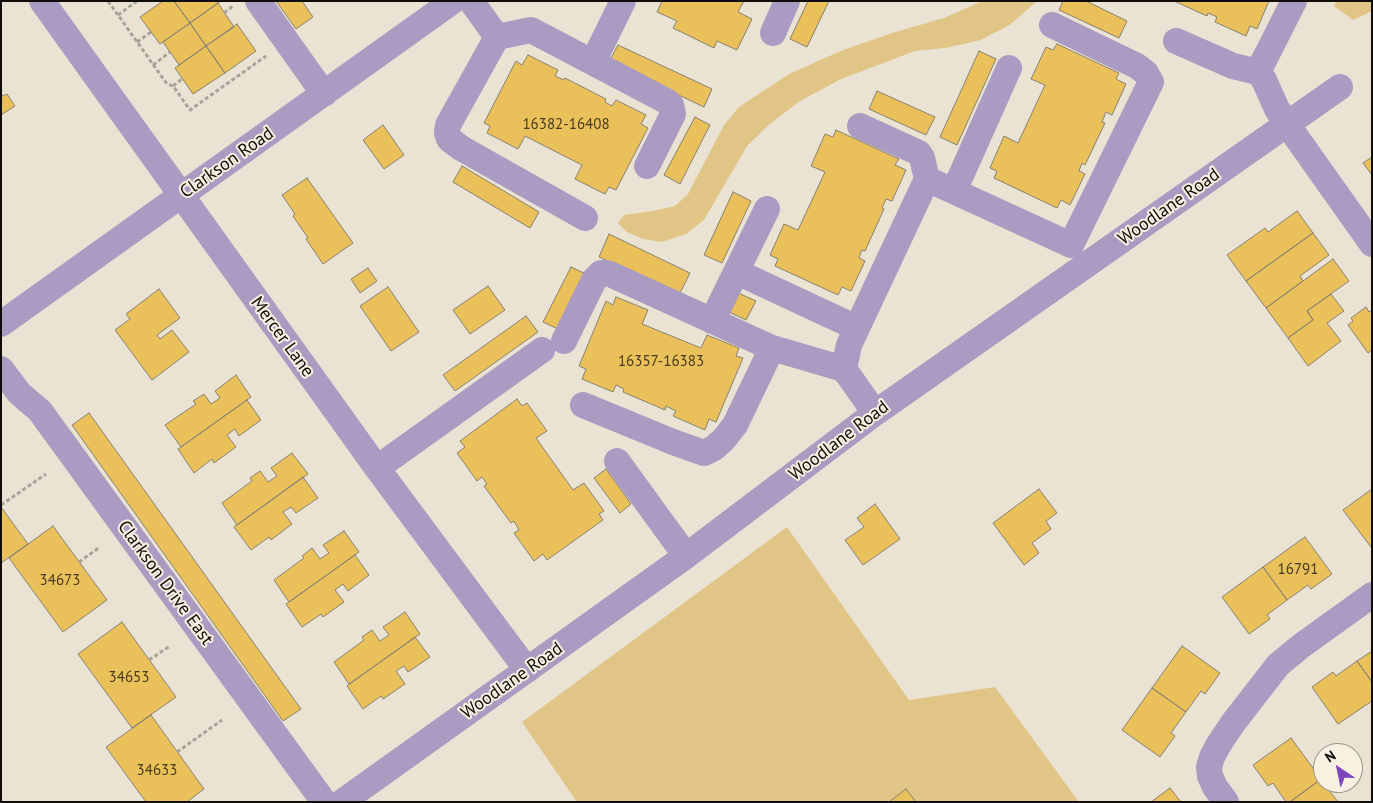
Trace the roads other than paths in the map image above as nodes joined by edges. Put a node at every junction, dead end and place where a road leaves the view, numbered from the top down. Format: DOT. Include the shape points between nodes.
graph roads {
  1 [pos="42,1"];
  2 [pos="258,1"];
  3 [pos="453,1"];
  4 [pos="471,1"];
  5 [pos="623,1"];
  6 [pos="787,1"];
  7 [pos="1294,1"];
  8 [pos="1052,25"];
  9 [pos="773,33"];
  10 [pos="497,37"];
  11 [pos="1176,41"];
  12 [pos="593,62"];
  13 [pos="1009,68"];
  14 [pos="1258,72"];
  15 [pos="1340,87"];
  16 [pos="324,94"];
  17 [pos="1287,124"];
  18 [pos="860,126"];
  19 [pos="647,166"];
  20 [pos="927,179"];
  21 [pos="954,191"];
  22 [pos="181,196"];
  23 [pos="767,210"];
  24 [pos="585,218"];
  25 [pos="1372,244"];
  26 [pos="1078,255"];
  27 [pos="736,272"];
  28 [pos="712,321"];
  29 [pos="1,324"];
  30 [pos="857,328"];
  31 [pos="772,348"];
  32 [pos="1,369"];
  33 [pos="844,369"];
  34 [pos="10,400"];
  35 [pos="583,406"];
  36 [pos="875,413"];
  37 [pos="617,462"];
  38 [pos="377,468"];
  39 [pos="686,556"];
  40 [pos="1372,595"];
  41 [pos="527,670"];
  42 [pos="324,802"];
  43 [pos="342,802"];
  44 [pos="1226,802"];
  1 -- 22 [label="street, Mercer Lane"];
  2 -- 16 [label="street"];
  3 -- 16 [label="street, Clarkson Road"];
  4 -- 10 [label="street"];
  5 -- 12 [label="street"];
  6 -- 9 [label="street"];
  7 -- 14 [label="street"];
  8 -- 26 [label="street" via="1137,66 1151,82"];
  10 -- 12 [label="street" via="531,30"];
  10 -- 24 [label="street" via="448,125 449,139"];
  11 -- 14 [label="street" via="1233,66"];
  12 -- 19 [label="street" via="671,105 673,114"];
  13 -- 21 [label="street"];
  14 -- 17 [label="street"];
  15 -- 17 [label="street, Woodlane Road"];
  16 -- 22 [label="street, Clarkson Road"];
  17 -- 25 [label="street"];
  17 -- 26 [label="street, Woodlane Road"];
  18 -- 20 [label="street" via="919,153"];
  20 -- 21 [label="street"];
  20 -- 30 [label="street"];
  21 -- 26 [label="street"];
  22 -- 29 [label="street, Clarkson Road"];
  22 -- 38 [label="street, Mercer Lane"];
  23 -- 27 [label="street"];
  26 -- 36 [label="street, Woodlane Road"];
  27 -- 28 [label="street"];
  27 -- 30 [label="street"];
  28 -- 31 [label="street"];
  28 -- 38 [label="street" via="610,274 601,273 553,345"];
  30 -- 33 [label="street"];
  31 -- 33 [label="street"];
  31 -- 35 [label="street" via="734,425 724,439 704,453"];
  32 -- 34 [label="street, Clarkson Drive East"];
  33 -- 36 [label="street"];
  34 -- 42 [label="street, Clarkson Drive East" via="40,411"];
  36 -- 39 [label="street, Woodlane Road"];
  37 -- 39 [label="street"];
  38 -- 41 [label="street, Mercer Lane"];
  39 -- 41 [label="street, Woodlane Road"];
  40 -- 44 [label="street" via="1278,665 1245,707 1219,744 1209,767 1215,787"];
  41 -- 43 [label="street, Woodlane Road"];
}
